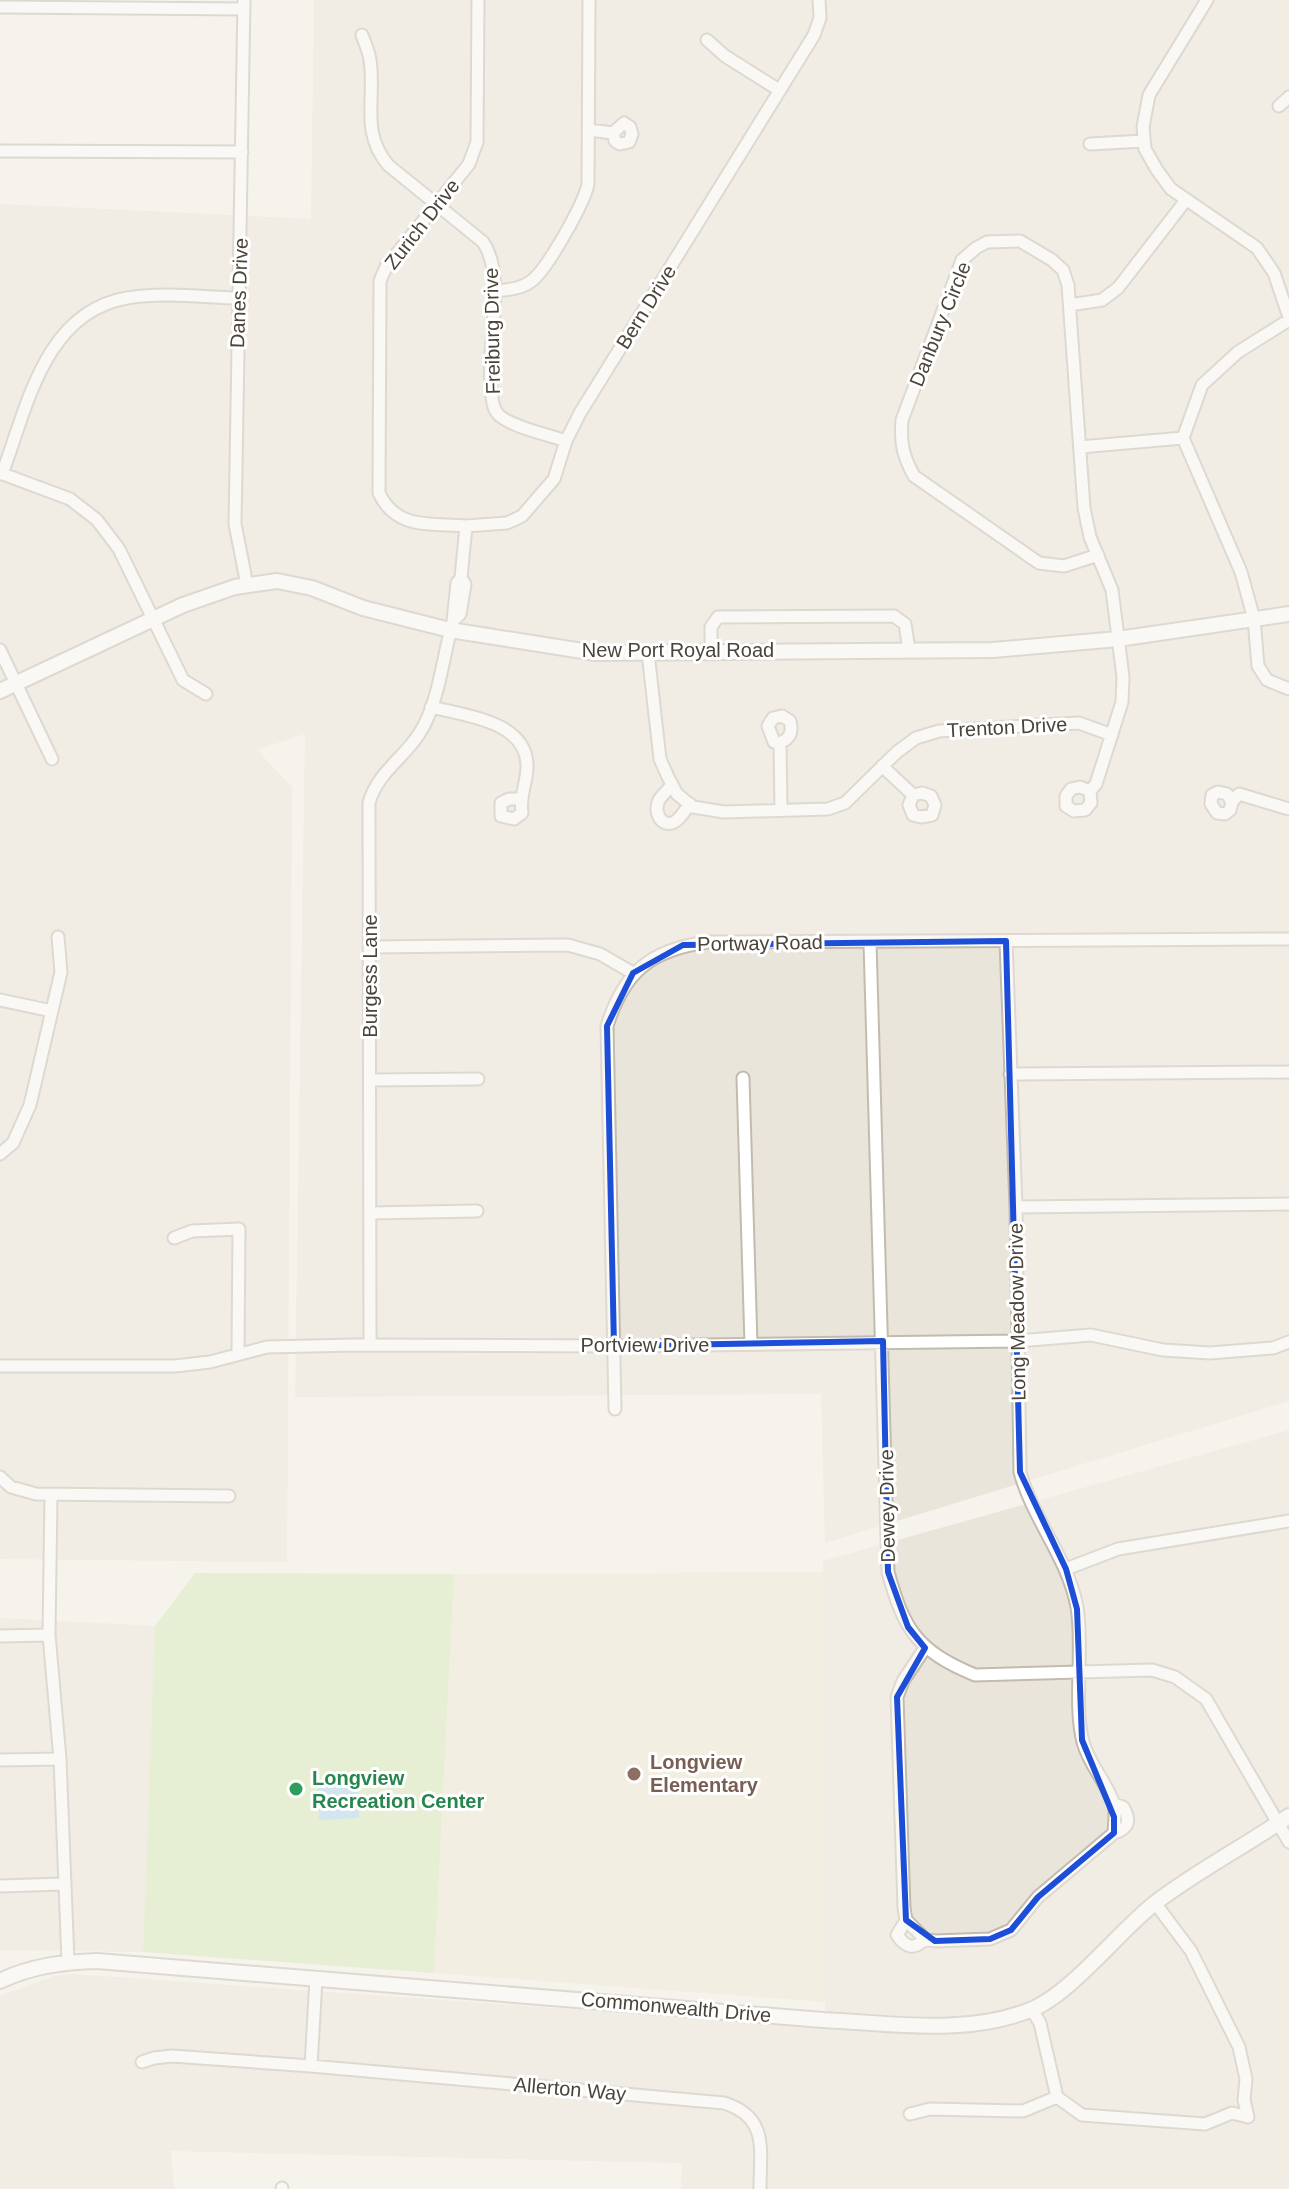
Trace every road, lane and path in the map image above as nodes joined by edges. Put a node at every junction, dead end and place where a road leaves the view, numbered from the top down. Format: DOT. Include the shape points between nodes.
graph roads {
  1 [pos="478,0"];
  2 [pos="589,0"];
  3 [pos="819,0"];
  4 [pos="1207,0"];
  5 [pos="244,4"];
  6 [pos="0,7"];
  7 [pos="362,35"];
  8 [pos="707,40"];
  9 [pos="779,90"];
  10 [pos="1289,97"];
  11 [pos="1279,106"];
  12 [pos="589,130"];
  13 [pos="613,133"];
  14 [pos="1144,141"];
  15 [pos="1090,144"];
  16 [pos="0,151"];
  17 [pos="242,152"];
  18 [pos="1186,200"];
  19 [pos="437,203"];
  20 [pos="493,291"];
  21 [pos="238,298"];
  22 [pos="1070,305"];
  23 [pos="1289,319"];
  24 [pos="1183,438"];
  25 [pos="566,441"];
  26 [pos="1080,447"];
  27 [pos="1,474"];
  28 [pos="466,526"];
  29 [pos="1098,555"];
  30 [pos="247,585"];
  31 [pos="1289,614"];
  32 [pos="155,618"];
  33 [pos="1254,619"];
  34 [pos="452,626"];
  35 [pos="1118,639"];
  36 [pos="0,650"];
  37 [pos="909,650"];
  38 [pos="711,652"];
  39 [pos="648,653"];
  40 [pos="16,684"];
  41 [pos="1289,689"];
  42 [pos="0,691"];
  43 [pos="206,694"];
  44 [pos="431,707"];
  45 [pos="1112,735"];
  46 [pos="780,743"];
  47 [pos="52,759"];
  48 [pos="882,766"];
  49 [pos="672,785"];
  50 [pos="1090,791"];
  51 [pos="913,795"];
  52 [pos="519,799"];
  53 [pos="1232,802"];
  54 [pos="690,804"];
  55 [pos="1289,809"];
  56 [pos="781,810"];
  57 [pos="58,937"];
  58 [pos="1289,939"];
  59 [pos="1006,941"];
  60 [pos="870,942"];
  61 [pos="371,947"];
  62 [pos="633,973"];
  63 [pos="0,1000"];
  64 [pos="52,1011"];
  65 [pos="1289,1072"];
  66 [pos="1010,1074"];
  67 [pos="743,1078"];
  68 [pos="478,1079"];
  69 [pos="370,1080"];
  70 [pos="0,1154"];
  71 [pos="1289,1204"];
  72 [pos="1016,1207"];
  73 [pos="477,1211"];
  74 [pos="370,1213"];
  75 [pos="174,1238"];
  76 [pos="883,1341"];
  77 [pos="1018,1341"];
  78 [pos="1289,1342"];
  79 [pos="751,1344"];
  80 [pos="370,1345"];
  81 [pos="614,1346"];
  82 [pos="238,1354"];
  83 [pos="0,1366"];
  84 [pos="615,1409"];
  85 [pos="0,1477"];
  86 [pos="51,1495"];
  87 [pos="229,1496"];
  88 [pos="1289,1521"];
  89 [pos="1066,1569"];
  90 [pos="49,1635"];
  91 [pos="0,1636"];
  92 [pos="925,1648"];
  93 [pos="1079,1671"];
  94 [pos="60,1759"];
  95 [pos="0,1760"];
  96 [pos="1284,1820"];
  97 [pos="1289,1842"];
  98 [pos="63,1884"];
  99 [pos="0,1886"];
  100 [pos="1155,1903"];
  101 [pos="906,1920"];
  102 [pos="925,1939"];
  103 [pos="68,1961"];
  104 [pos="316,1979"];
  105 [pos="0,1981"];
  106 [pos="1032,2010"];
  107 [pos="142,2062"];
  108 [pos="311,2066"];
  109 [pos="1057,2097"];
  110 [pos="910,2114"];
  111 [pos="760,2189"];
  1 -- 19 [label="street, Zurich Drive" via="477,142 469,164"];
  2 -- 12 [label="street"];
  3 -- 9 [label="street, Bern Drive" via="814,35"];
  4 -- 14 [label="street" via="1149,95"];
  5 -- 6 [label="street"];
  5 -- 17 [label="street, Danes Drive"];
  7 -- 19 [label="street, Freiburg Drive" via="370,59 371,136 376,151"];
  8 -- 9 [label="street"];
  9 -- 25 [label="street, Bern Drive"];
  10 -- 11 [label="street"];
  12 -- 13 [label="street"];
  12 -- 20 [label="street" via="585,200 535,278 512,290"];
  14 -- 15 [label="street"];
  14 -- 18 [label="street" via="1157,170"];
  16 -- 17 [label="street"];
  17 -- 21 [label="street, Danes Drive"];
  18 -- 22 [label="street" via="1118,288 1102,300"];
  18 -- 23 [label="street" via="1257,248 1274,273"];
  19 -- 20 [label="street, Freiburg Drive" via="491,254"];
  19 -- 28 [label="street, Zurich Drive" via="380,281 377,479 385,507 397,517"];
  20 -- 25 [label="street, Freiburg Drive" via="489,366 497,413"];
  21 -- 27 [label="street" via="125,298 83,317 63,333 44,360"];
  21 -- 30 [label="street, Danes Drive" via="235,524"];
  22 -- 26 [label="street, Danbury Circle"];
  22 -- 29 [label="street, Danbury Circle" via="1063,270 1052,260 1020,241 987,242 976,248 962,260 902,420 900,443 914,476 1039,563 1064,566"];
  23 -- 24 [label="street" via="1238,352 1202,385"];
  24 -- 26 [label="street"];
  24 -- 33 [label="street" via="1241,572"];
  25 -- 28 [label="street, Bern Drive" via="554,479 522,516 507,523"];
  26 -- 29 [label="street, Danbury Circle" via="1084,508"];
  27 -- 32 [label="street" via="70,499 97,520 119,549"];
  28 -- 34 [label="street"];
  29 -- 35 [label="street, Danbury Circle" via="1112,590"];
  30 -- 32 [label="street, New Port Royal Road"];
  30 -- 34 [label="street, New Port Royal Road" via="277,581 363,608"];
  31 -- 33 [label="street, New Port Royal Road"];
  32 -- 40 [label="street, New Port Royal Road"];
  32 -- 43 [label="street" via="183,680"];
  33 -- 35 [label="street, New Port Royal Road"];
  33 -- 41 [label="street" via="1258,666 1267,680"];
  34 -- 39 [label="street, New Port Royal Road" via="595,653"];
  34 -- 44 [label="street, Burgess Lane"];
  35 -- 37 [label="street, New Port Royal Road" via="993,650"];
  35 -- 45 [label="street, Danbury Circle" via="1122,702"];
  36 -- 40 [label="street"];
  37 -- 38 [label="street, New Port Royal Road"];
  37 -- 38 [label="street" via="905,624 894,616 718,617 711,627"];
  38 -- 39 [label="street, New Port Royal Road"];
  39 -- 49 [label="street" via="660,759"];
  40 -- 42 [label="street, New Port Royal Road"];
  40 -- 47 [label="street"];
  44 -- 52 [label="street" via="496,724 520,741 528,763"];
  44 -- 61 [label="street, Burgess Lane" via="420,733 378,780 369,803"];
  45 -- 48 [label="street, Trenton Drive" via="1079,723 939,731 916,738"];
  45 -- 50 [label="street, Danbury Circle"];
  46 -- 56 [label="street"];
  48 -- 51 [label="street"];
  48 -- 56 [label="street, Trenton Drive" via="845,803 828,809"];
  49 -- 54 [label="street"];
  49 -- 54 [label="street" via="658,802 662,821 676,821"];
  53 -- 55 [label="street" via="1239,794"];
  54 -- 56 [label="street, Trenton Drive" via="724,812"];
  57 -- 64 [label="street" via="61,972"];
  58 -- 59 [label="street, Portway Road"];
  59 -- 60 [label="street, Portway Road"];
  59 -- 66 [label="street, Long Meadow Drive"];
  60 -- 62 [label="street, Portway Road" via="683,945"];
  60 -- 76 [label="street, Dewey Drive"];
  61 -- 62 [label="street" via="568,945 600,954"];
  61 -- 69 [label="street, Burgess Lane"];
  62 -- 81 [label="street, Portway Road" via="616,998 607,1026"];
  63 -- 64 [label="street"];
  64 -- 70 [label="street" via="30,1105 13,1143"];
  65 -- 66 [label="street"];
  66 -- 72 [label="street, Long Meadow Drive"];
  67 -- 79 [label="street"];
  68 -- 69 [label="street"];
  69 -- 74 [label="street, Burgess Lane"];
  71 -- 72 [label="street"];
  72 -- 77 [label="street, Long Meadow Drive"];
  73 -- 74 [label="street"];
  74 -- 80 [label="street, Burgess Lane"];
  75 -- 82 [label="street" via="192,1231 239,1229"];
  76 -- 77 [label="street, Portview Drive"];
  76 -- 79 [label="street, Portview Drive"];
  76 -- 92 [label="street, Dewey Drive" via="888,1572 897,1605"];
  77 -- 78 [label="street, Portview Drive" via="1091,1335 1163,1350 1210,1353"];
  77 -- 89 [label="street, Long Meadow Drive" via="1020,1472 1026,1494"];
  79 -- 81 [label="street, Portview Drive"];
  80 -- 81 [label="street, Portview Drive"];
  80 -- 82 [label="street, Portview Drive" via="267,1347"];
  81 -- 84 [label="street, Portway Road"];
  82 -- 83 [label="street, Portview Drive" via="175,1366"];
  85 -- 86 [label="street" via="22,1493"];
  86 -- 87 [label="street"];
  86 -- 90 [label="street"];
  88 -- 89 [label="street" via="1118,1549"];
  89 -- 93 [label="street, Long Meadow Drive" via="1077,1609"];
  90 -- 91 [label="street"];
  90 -- 94 [label="street"];
  92 -- 93 [label="street, Dewey Drive" via="975,1675"];
  92 -- 101 [label="street" via="897,1697"];
  93 -- 96 [label="street, Dewey Drive" via="1152,1670 1175,1677 1206,1699"];
  93 -- 102 [label="street, Long Meadow Drive" via="1082,1740 1090,1765 1114,1804 1114,1833 1038,1897 1011,1930 990,1939"];
  94 -- 95 [label="street"];
  94 -- 98 [label="street"];
  96 -- 97 [label="street, Dewey Drive"];
  96 -- 100 [label="street, Commonwealth Drive"];
  98 -- 99 [label="street"];
  98 -- 103 [label="street"];
  100 -- 106 [label="street, Commonwealth Drive" via="1059,1992"];
  100 -- 109 [label="street" via="1191,1951 1239,2047 1248,2117 1232,2113 1205,2124 1082,2115"];
  101 -- 102 [label="street"];
  101 -- 102 [label="street" via="897,1935 903,1943 918,1946"];
  103 -- 104 [label="street, Commonwealth Drive"];
  103 -- 105 [label="street, Commonwealth Drive"];
  104 -- 106 [label="street, Commonwealth Drive" via="944,2027"];
  104 -- 108 [label="street"];
  106 -- 109 [label="street" via="1040,2023"];
  107 -- 108 [label="street, Allerton Way" via="172,2056"];
  108 -- 111 [label="street, Allerton Way" via="724,2103 741,2108 757,2127"];
  109 -- 110 [label="street" via="1023,2111 930,2109"];
}
